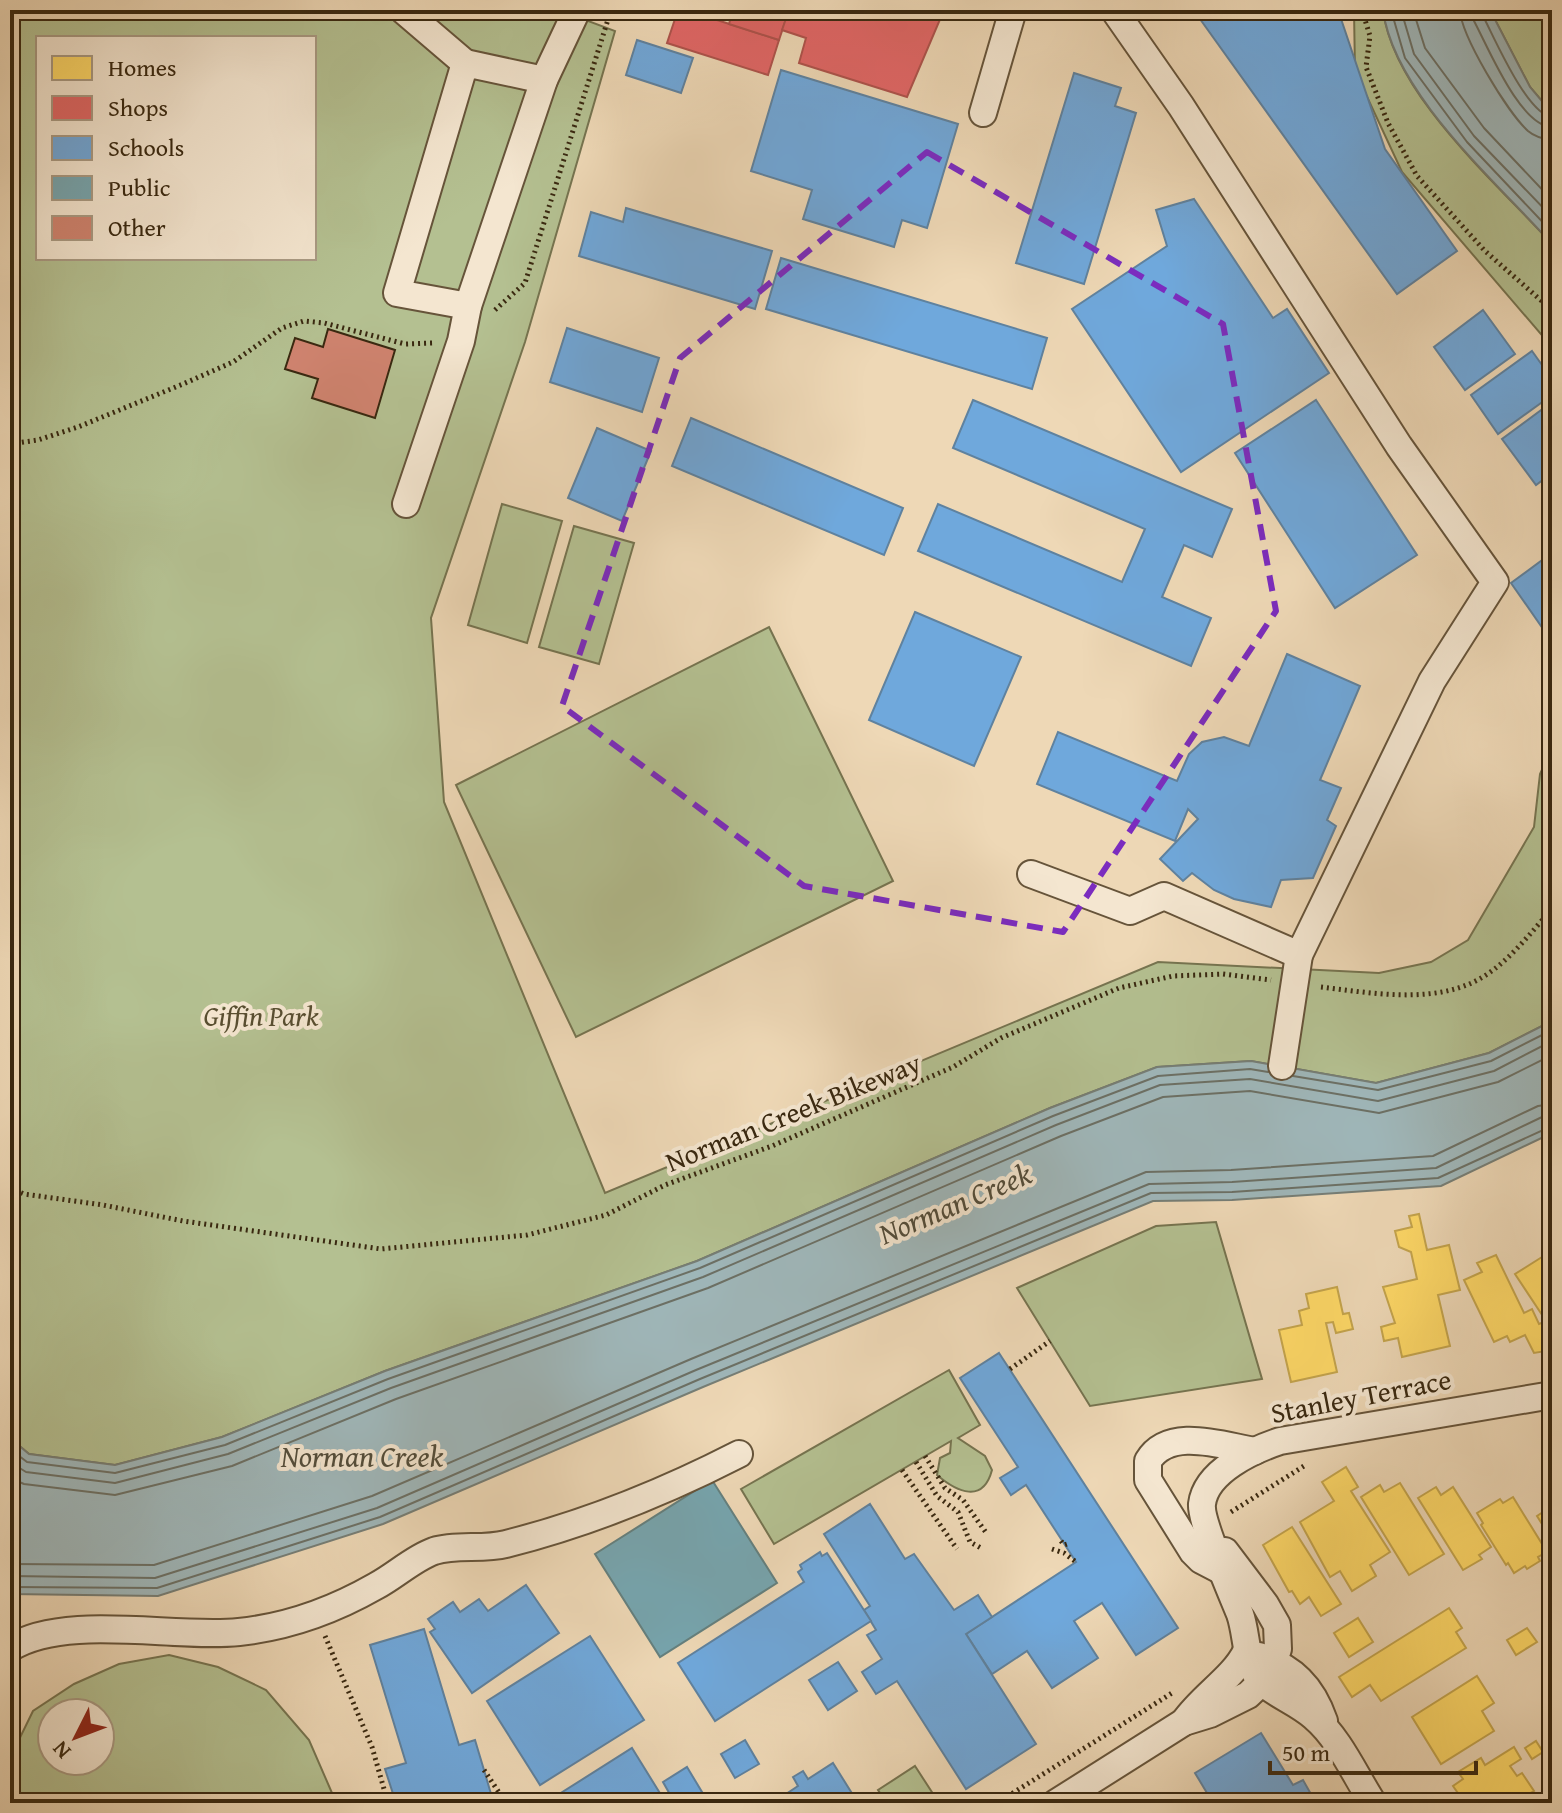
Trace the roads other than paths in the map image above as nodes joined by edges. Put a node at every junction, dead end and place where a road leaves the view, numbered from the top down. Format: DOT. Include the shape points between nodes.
graph roads {
  1 [pos="403,10"];
  2 [pos="1013,10"];
  3 [pos="1114,10"];
  4 [pos="576,12"];
  5 [pos="465,63"];
  6 [pos="544,80"];
  7 [pos="983,113"];
  8 [pos="468,306"];
  9 [pos="406,504"];
  10 [pos="1031,874"];
  11 [pos="1299,955"];
  12 [pos="1282,1066"];
  13 [pos="1552,1395"];
  14 [pos="1255,1451"];
  15 [pos="739,1454"];
  16 [pos="1205,1513"];
  17 [pos="1224,1572"];
  18 [pos="10,1623"];
  19 [pos="61,1632"];
  20 [pos="10,1648"];
  21 [pos="1246,1652"];
  22 [pos="1268,1672"];
  23 [pos="1184,1722"];
  24 [pos="1056,1803"];
  25 [pos="1373,1803"];
  1 -- 5 [label="street"];
  2 -- 7 [label="street"];
  3 -- 11 [label="street" via="1399,446 1495,582 1432,681"];
  4 -- 6 [label="street"];
  5 -- 6 [label="street"];
  5 -- 8 [label="street" via="397,293"];
  6 -- 8 [label="street"];
  8 -- 9 [label="street"];
  10 -- 11 [label="street" via="1130,911 1164,896"];
  11 -- 12 [label="street"];
  13 -- 14 [label="street, Stanley Terrace" via="1297,1437"];
  14 -- 16 [label="street, Stanley Terrace" via="1211,1485"];
  14 -- 17 [label="street" via="1179,1440 1161,1447 1148,1461 1148,1480 1193,1552"];
  15 -- 19 [label="street" via="600,1516 503,1545 434,1551 316,1616 238,1632"];
  16 -- 17 [label="street"];
  16 -- 22 [label="street" via="1273,1616 1278,1634"];
  17 -- 21 [label="street" via="1244,1627"];
  18 -- 19 [label="street"];
  19 -- 20 [label="street"];
  21 -- 22 [label="street"];
  21 -- 23 [label="street"];
  22 -- 23 [label="street" via="1248,1695"];
  22 -- 25 [label="street" via="1289,1669 1305,1684"];
  23 -- 24 [label="street"];
}
